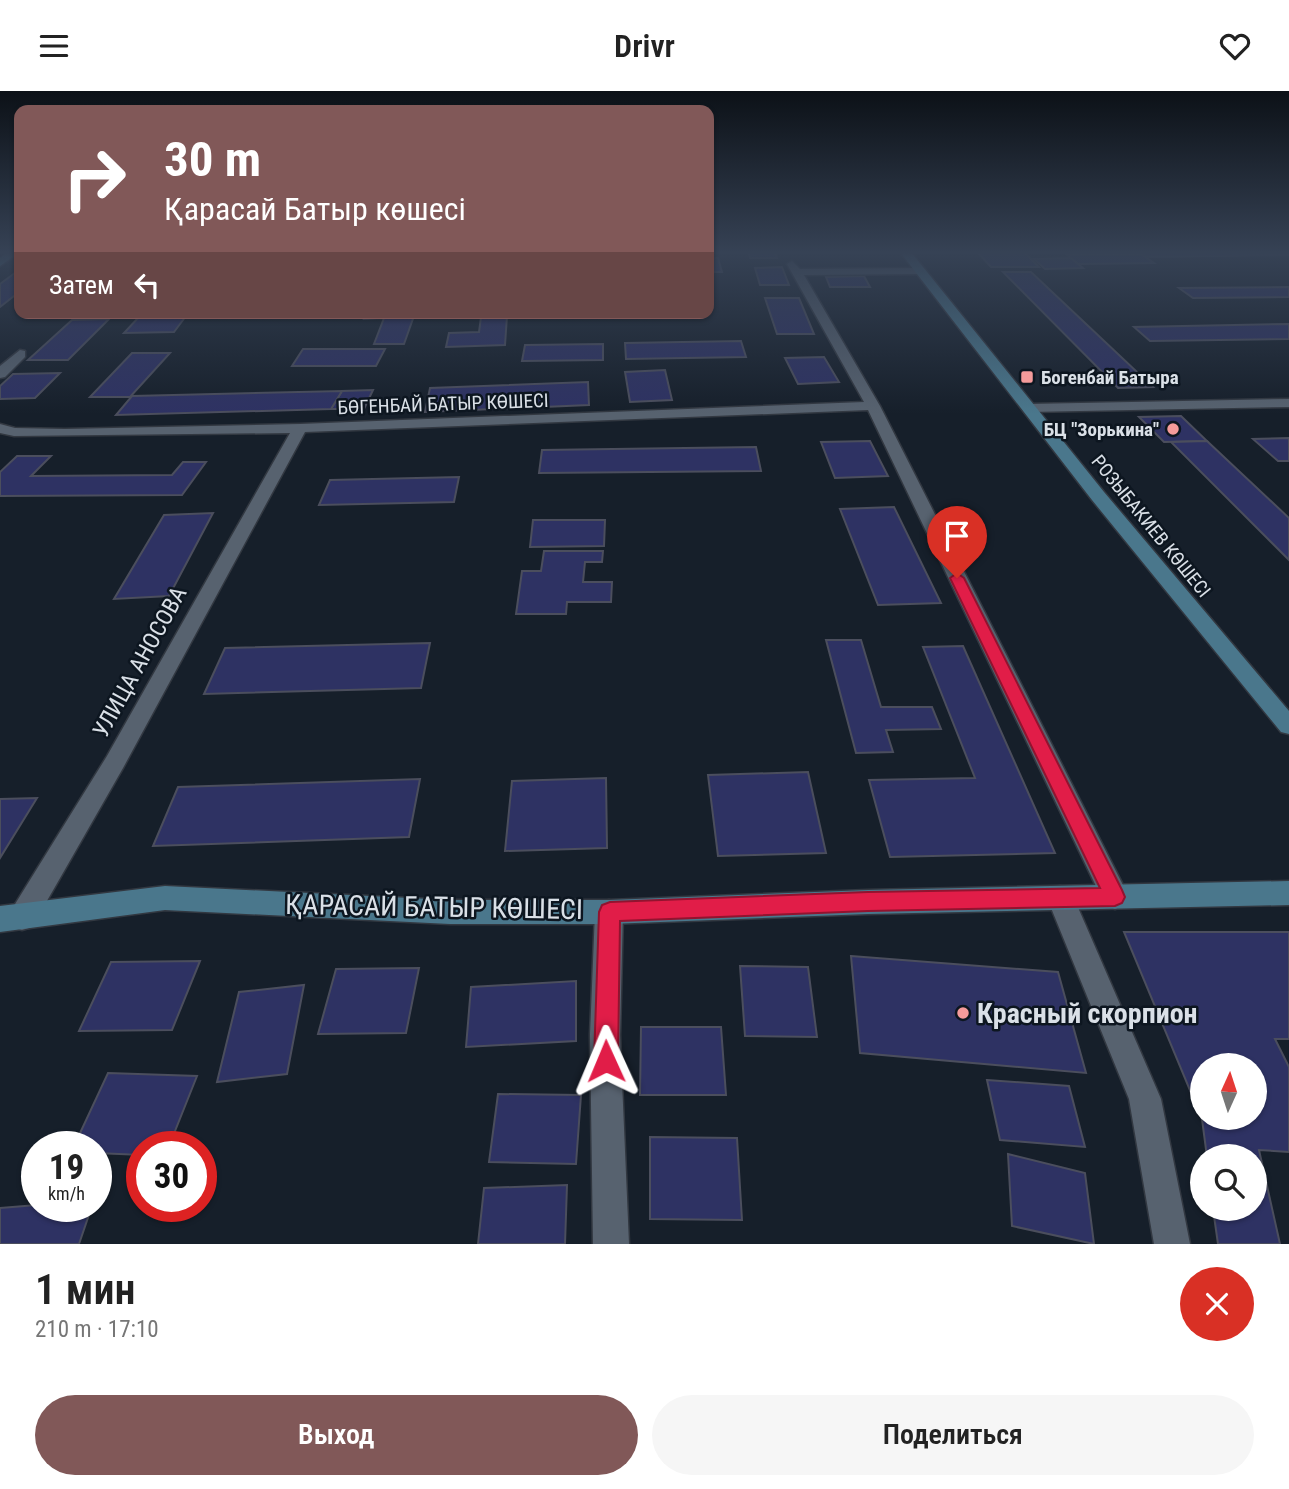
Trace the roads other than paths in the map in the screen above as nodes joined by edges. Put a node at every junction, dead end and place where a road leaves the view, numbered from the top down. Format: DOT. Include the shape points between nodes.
graph roads {
  1 [pos="817,306"];
  2 [pos="948,306"];
  3 [pos="0,355"];
  4 [pos="0,374"];
  5 [pos="1289,403"];
  6 [pos="873,406"];
  7 [pos="1029,408"];
  8 [pos="300,428"];
  9 [pos="7,430"];
  10 [pos="1289,726"];
  11 [pos="1289,893"];
  12 [pos="1115,897"];
  13 [pos="1060,898"];
  14 [pos="610,912"];
  15 [pos="11,918"];
  16 [pos="611,1244"];
  17 [pos="1172,1244"];
  1 -- 6 [label="street"];
  2 -- 7 [label="main road, РОЗЫБАКИЕВ КӨШЕСІ"];
  3 -- 4 [label="street" via="20,354"];
  5 -- 7 [label="street"];
  6 -- 8 [label="street, БӨГЕНБАЙ БАТЫР КӨШЕСІ"];
  6 -- 12 [label="street"];
  7 -- 10 [label="main road, РОЗЫБАКИЕВ КӨШЕСІ"];
  8 -- 9 [label="street, БӨГЕНБАЙ БАТЫР КӨШЕСІ"];
  8 -- 15 [label="street, УЛИЦА АНОСОВА" via="115,762"];
  11 -- 12 [label="main road, ҚАРАСАЙ БАТЫР КӨШЕСІ"];
  12 -- 13 [label="main road, ҚАРАСАЙ БАТЫР КӨШЕСІ"];
  13 -- 14 [label="main road, ҚАРАСАЙ БАТЫР КӨШЕСІ"];
  13 -- 17 [label="street" via="1145,1099"];
  14 -- 15 [label="main road, ҚАРАСАЙ БАТЫР КӨШЕСІ" via="450,912 165,898"];
  14 -- 16 [label="street" via="605,1035"];
}
